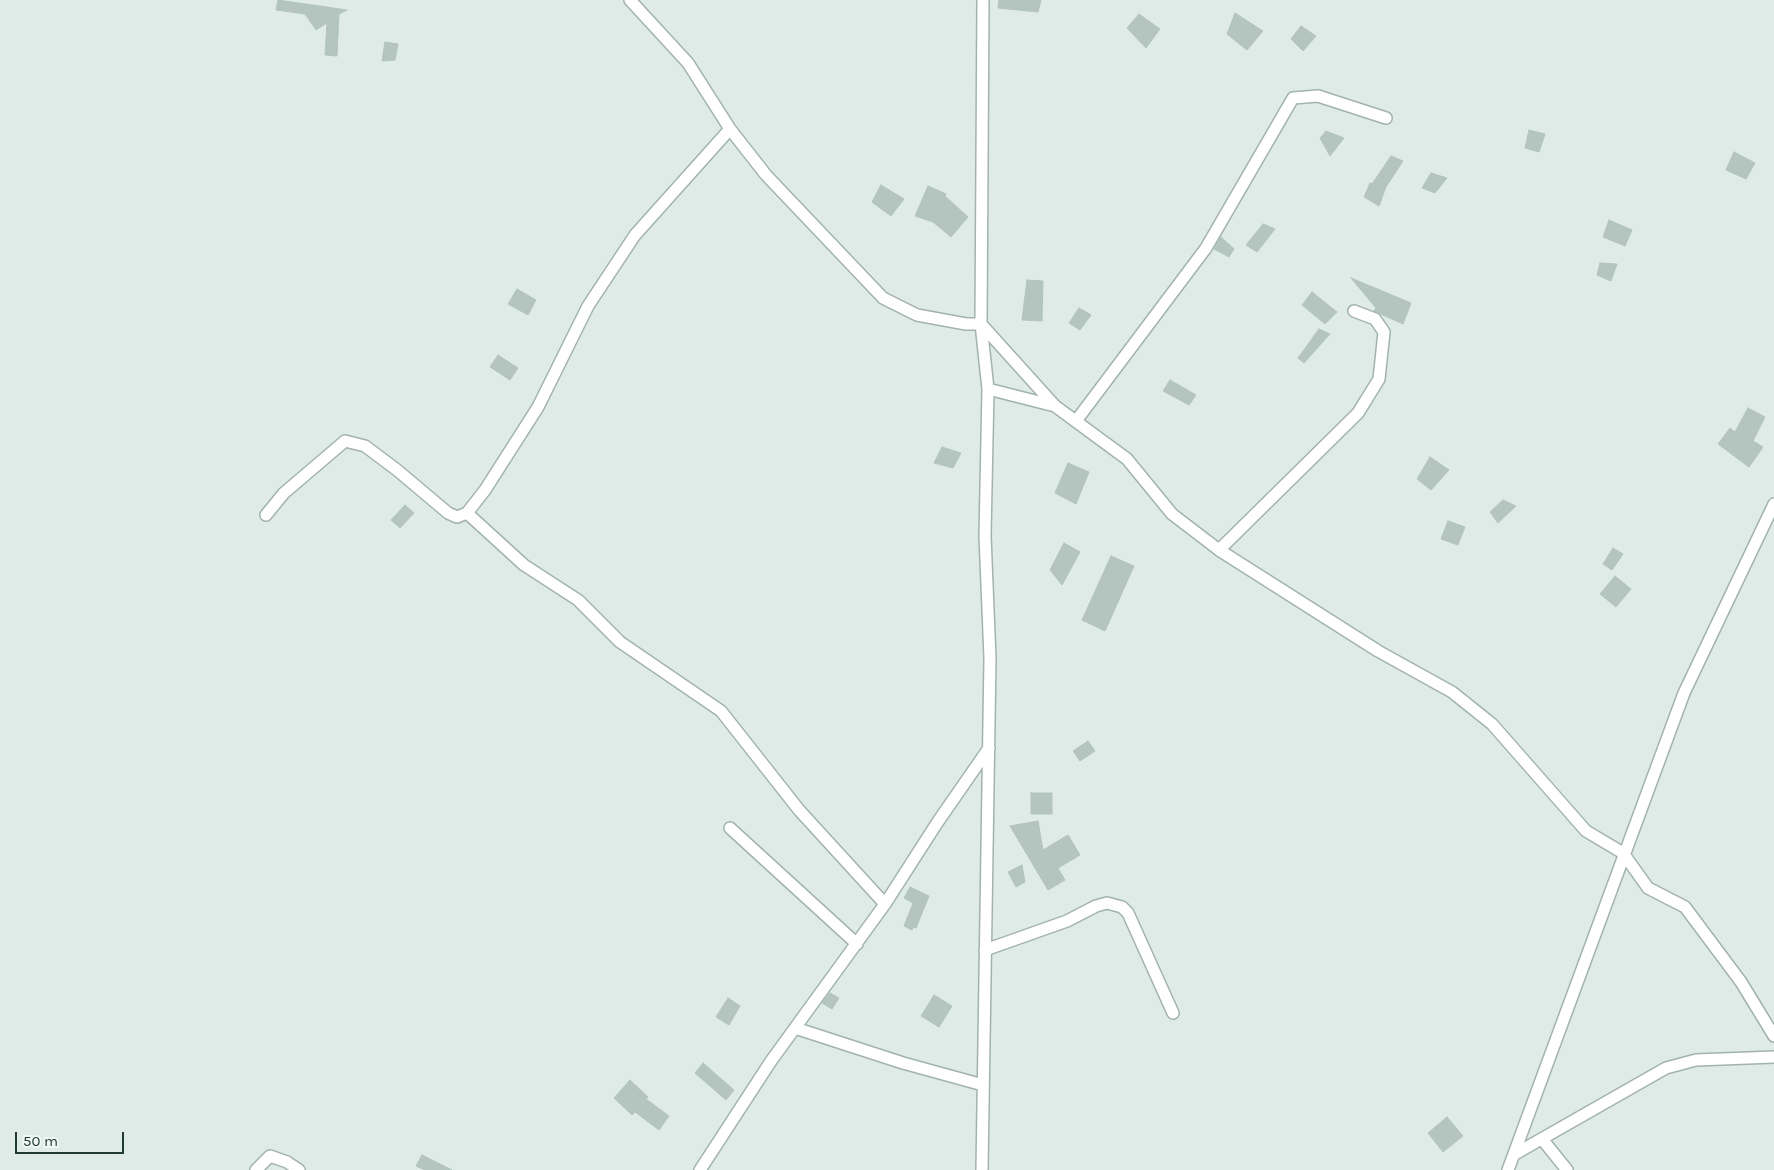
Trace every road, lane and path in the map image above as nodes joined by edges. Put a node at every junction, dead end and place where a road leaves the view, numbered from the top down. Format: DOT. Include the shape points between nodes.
graph roads {
  1 [pos="630,0"];
  2 [pos="983,0"];
  3 [pos="1386,118"];
  4 [pos="730,130"];
  5 [pos="1354,311"];
  6 [pos="981,324"];
  7 [pos="988,389"];
  8 [pos="1055,406"];
  9 [pos="1076,421"];
  10 [pos="1774,504"];
  11 [pos="467,513"];
  12 [pos="266,514"];
  13 [pos="1219,550"];
  14 [pos="989,748"];
  15 [pos="730,828"];
  16 [pos="1623,853"];
  17 [pos="885,904"];
  18 [pos="857,944"];
  19 [pos="985,950"];
  20 [pos="1173,1013"];
  21 [pos="795,1028"];
  22 [pos="1774,1036"];
  23 [pos="1774,1057"];
  24 [pos="983,1085"];
  25 [pos="1542,1139"];
  26 [pos="1515,1154"];
  27 [pos="256,1170"];
  28 [pos="299,1170"];
  29 [pos="700,1170"];
  30 [pos="982,1170"];
  31 [pos="1508,1170"];
  32 [pos="1567,1170"];
  1 -- 4 [label="street" via="688,63"];
  2 -- 6 [label="street"];
  3 -- 9 [label="street" via="1318,96 1293,98 1206,248"];
  4 -- 6 [label="street" via="766,176 883,298 917,315"];
  4 -- 11 [label="street" via="635,235 588,306 538,407"];
  5 -- 13 [label="street" via="1375,319 1384,332 1379,378 1358,414"];
  6 -- 7 [label="street"];
  6 -- 8 [label="street"];
  7 -- 8 [label="street"];
  7 -- 14 [label="street" via="985,536 990,658"];
  8 -- 9 [label="street"];
  9 -- 13 [label="street" via="1127,459 1172,514"];
  10 -- 16 [label="street" via="1684,692"];
  11 -- 12 [label="street" via="457,517 448,513 365,446 346,441 284,493"];
  11 -- 17 [label="street" via="524,565 578,600 620,642 721,711 799,810"];
  13 -- 16 [label="street" via="1378,651 1452,692 1492,724 1586,831"];
  14 -- 17 [label="street"];
  14 -- 19 [label="street"];
  15 -- 18 [label="street"];
  16 -- 22 [label="street" via="1648,888 1686,908 1741,982"];
  16 -- 26 [label="street"];
  17 -- 18 [label="street"];
  18 -- 21 [label="street"];
  19 -- 20 [label="street" via="1067,921 1096,906 1108,903 1122,907 1128,913"];
  19 -- 24 [label="street"];
  21 -- 24 [label="street"];
  21 -- 29 [label="street"];
  23 -- 25 [label="street" via="1696,1060 1666,1068"];
  24 -- 30 [label="street"];
  25 -- 26 [label="street"];
  25 -- 32 [label="street"];
  26 -- 31 [label="street"];
  27 -- 28 [label="street" via="270,1156"];
}
